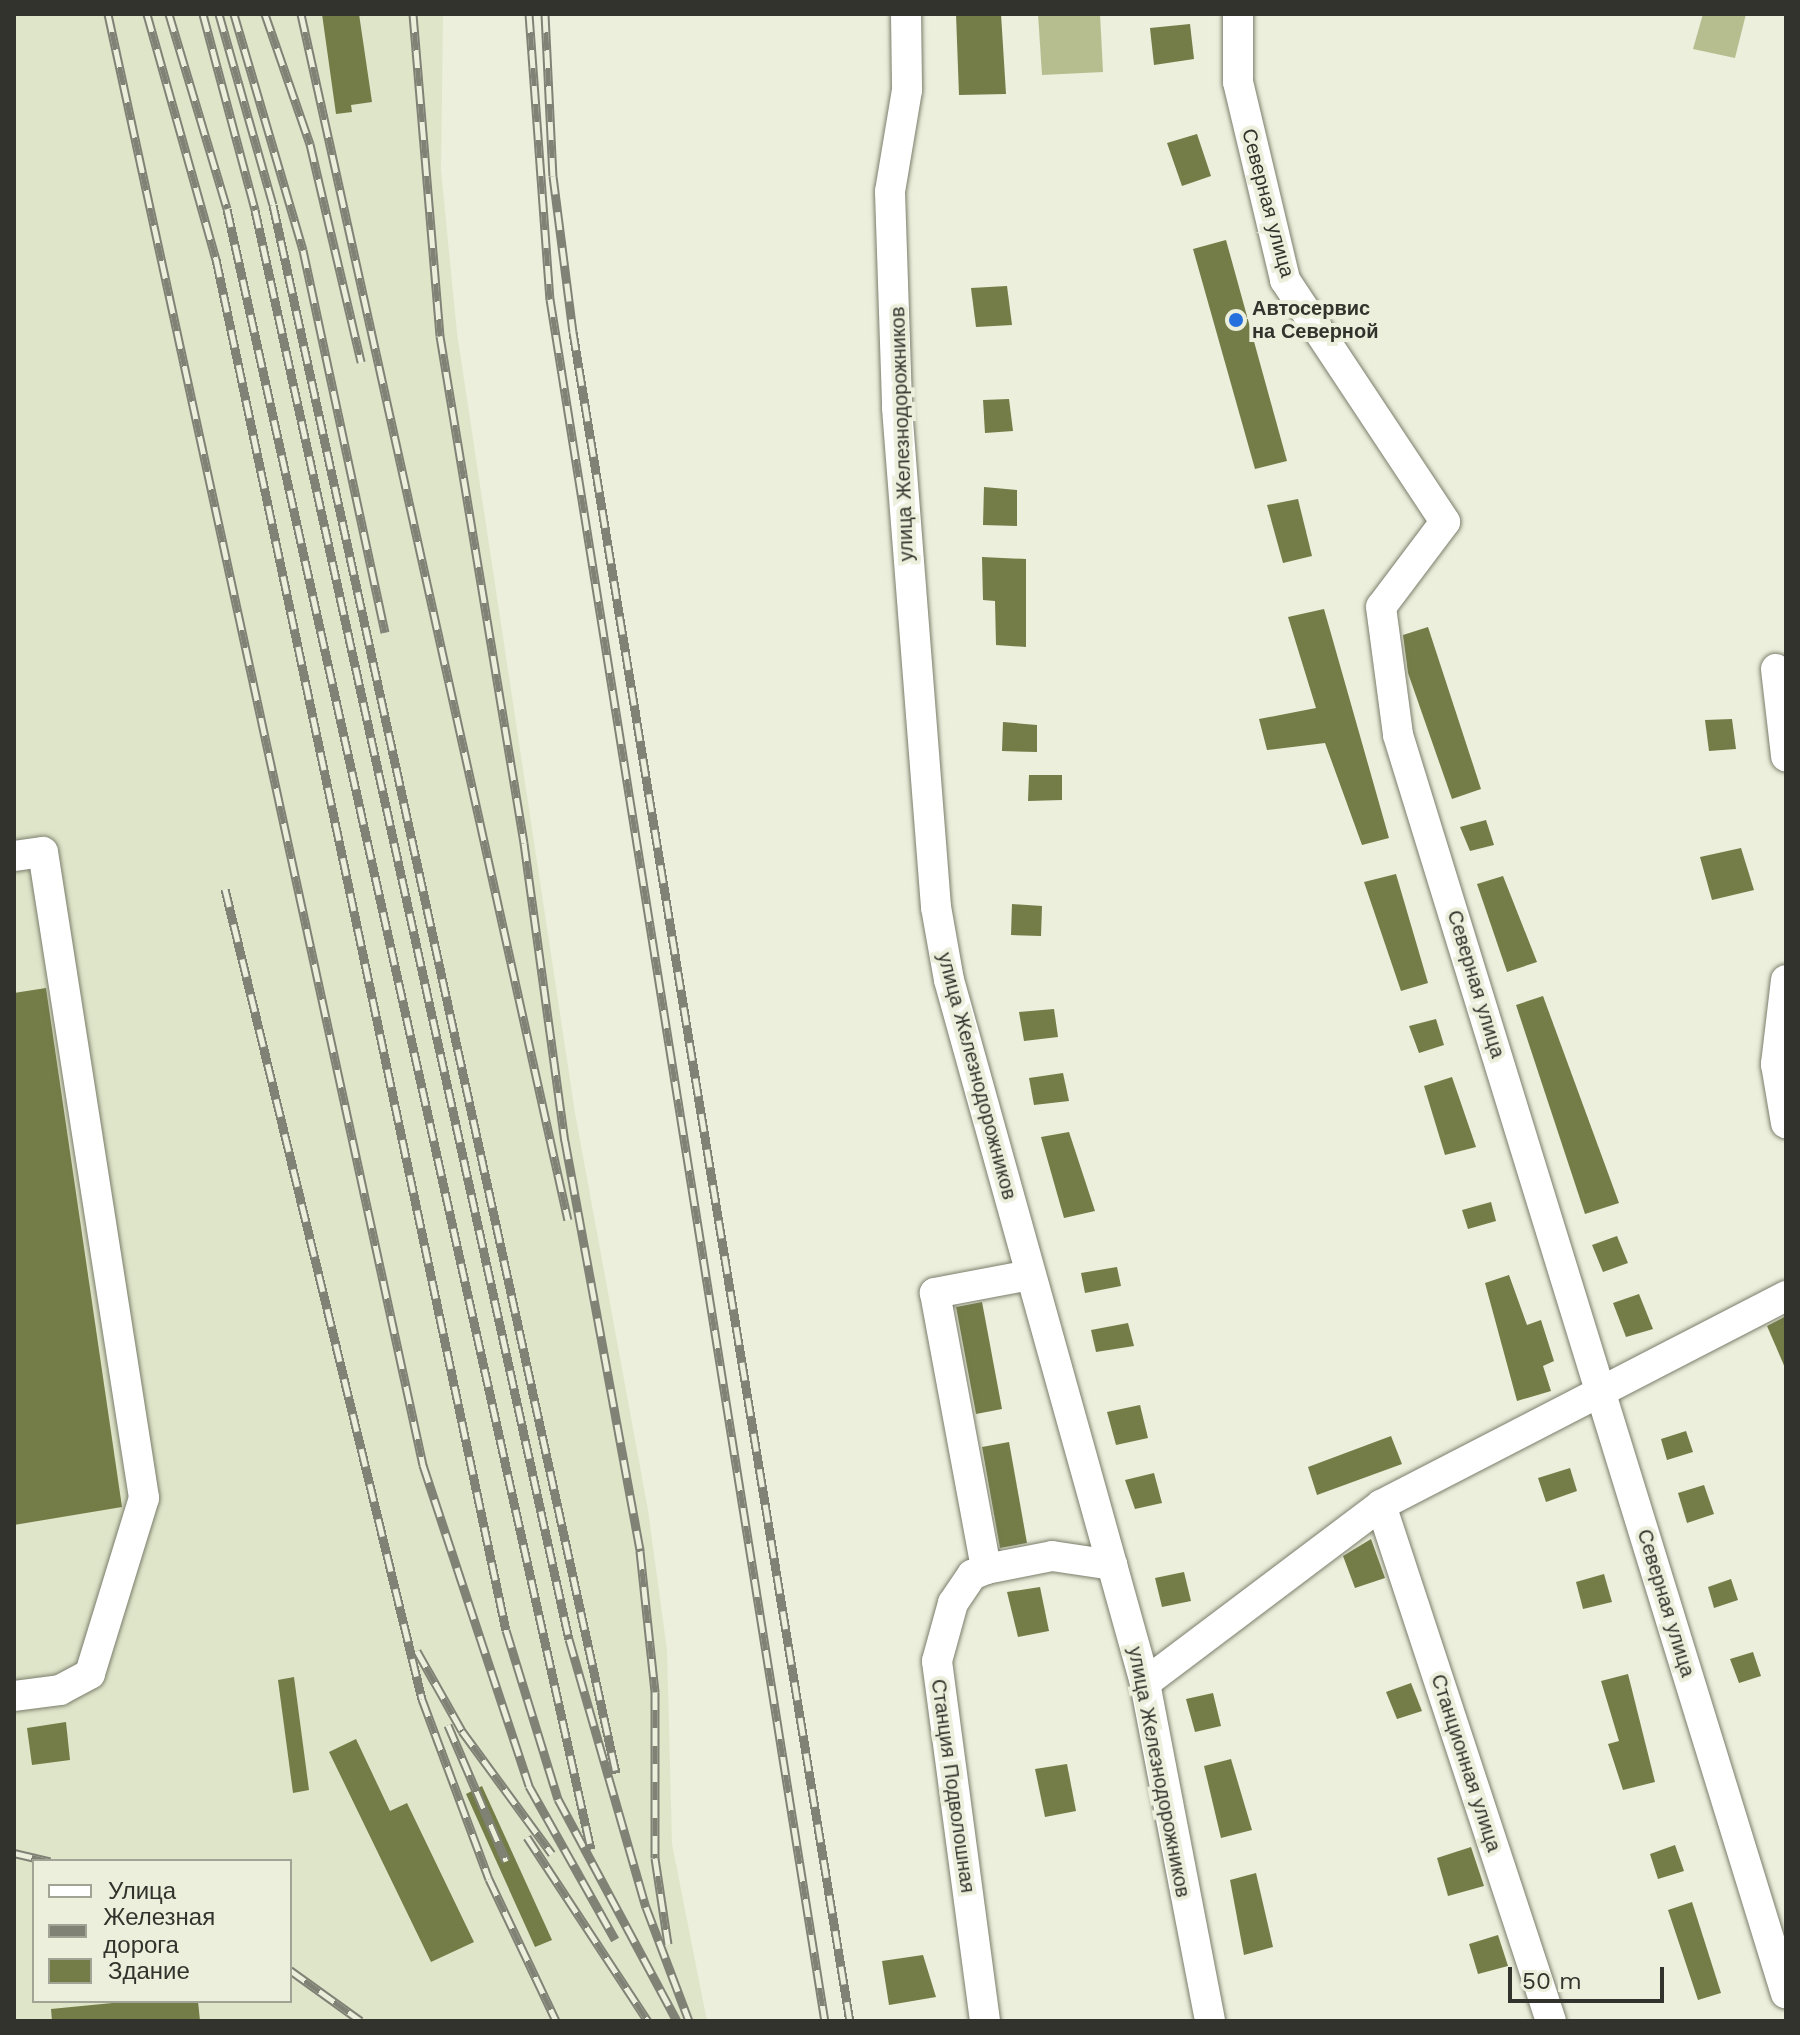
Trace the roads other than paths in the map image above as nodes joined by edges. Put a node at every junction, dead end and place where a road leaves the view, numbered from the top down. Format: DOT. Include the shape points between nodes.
graph roads {
  1 [pos="906,14"];
  2 [pos="1238,14"];
  3 [pos="1776,669"];
  4 [pos="1786,756"];
  5 [pos="14,856"];
  6 [pos="1786,980"];
  7 [pos="1786,1123"];
  8 [pos="1030,1275"];
  9 [pos="1786,1296"];
  10 [pos="1602,1392"];
  11 [pos="1381,1505"];
  12 [pos="1112,1565"];
  13 [pos="986,1569"];
  14 [pos="1145,1683"];
  15 [pos="14,1696"];
  16 [pos="1786,1994"];
  17 [pos="985,2021"];
  18 [pos="1210,2021"];
  19 [pos="1551,2021"];
  1 -- 8 [label="street, улица Железнодорожников" via="907,90 890,192 897,408 936,907 949,980"];
  2 -- 10 [label="street, Северная улица" via="1238,82 1285,280 1445,522 1381,607 1398,735"];
  3 -- 4 [label="street"];
  5 -- 15 [label="street" via="43,852 144,1498 90,1674 60,1690"];
  6 -- 7 [label="street" via="1776,1064"];
  8 -- 12 [label="street, улица Железнодорожников"];
  8 -- 13 [label="street" via="935,1293"];
  9 -- 10 [label="street"];
  10 -- 11 [label="street"];
  10 -- 16 [label="street, Северная улица"];
  11 -- 14 [label="street"];
  11 -- 19 [label="street, Станционная улица"];
  12 -- 13 [label="street" via="1052,1556"];
  12 -- 14 [label="street, улица Железнодорожников"];
  13 -- 17 [label="street, Станция Подволошная" via="972,1575 953,1603 937,1661"];
  14 -- 18 [label="street, улица Железнодорожников"];
}
